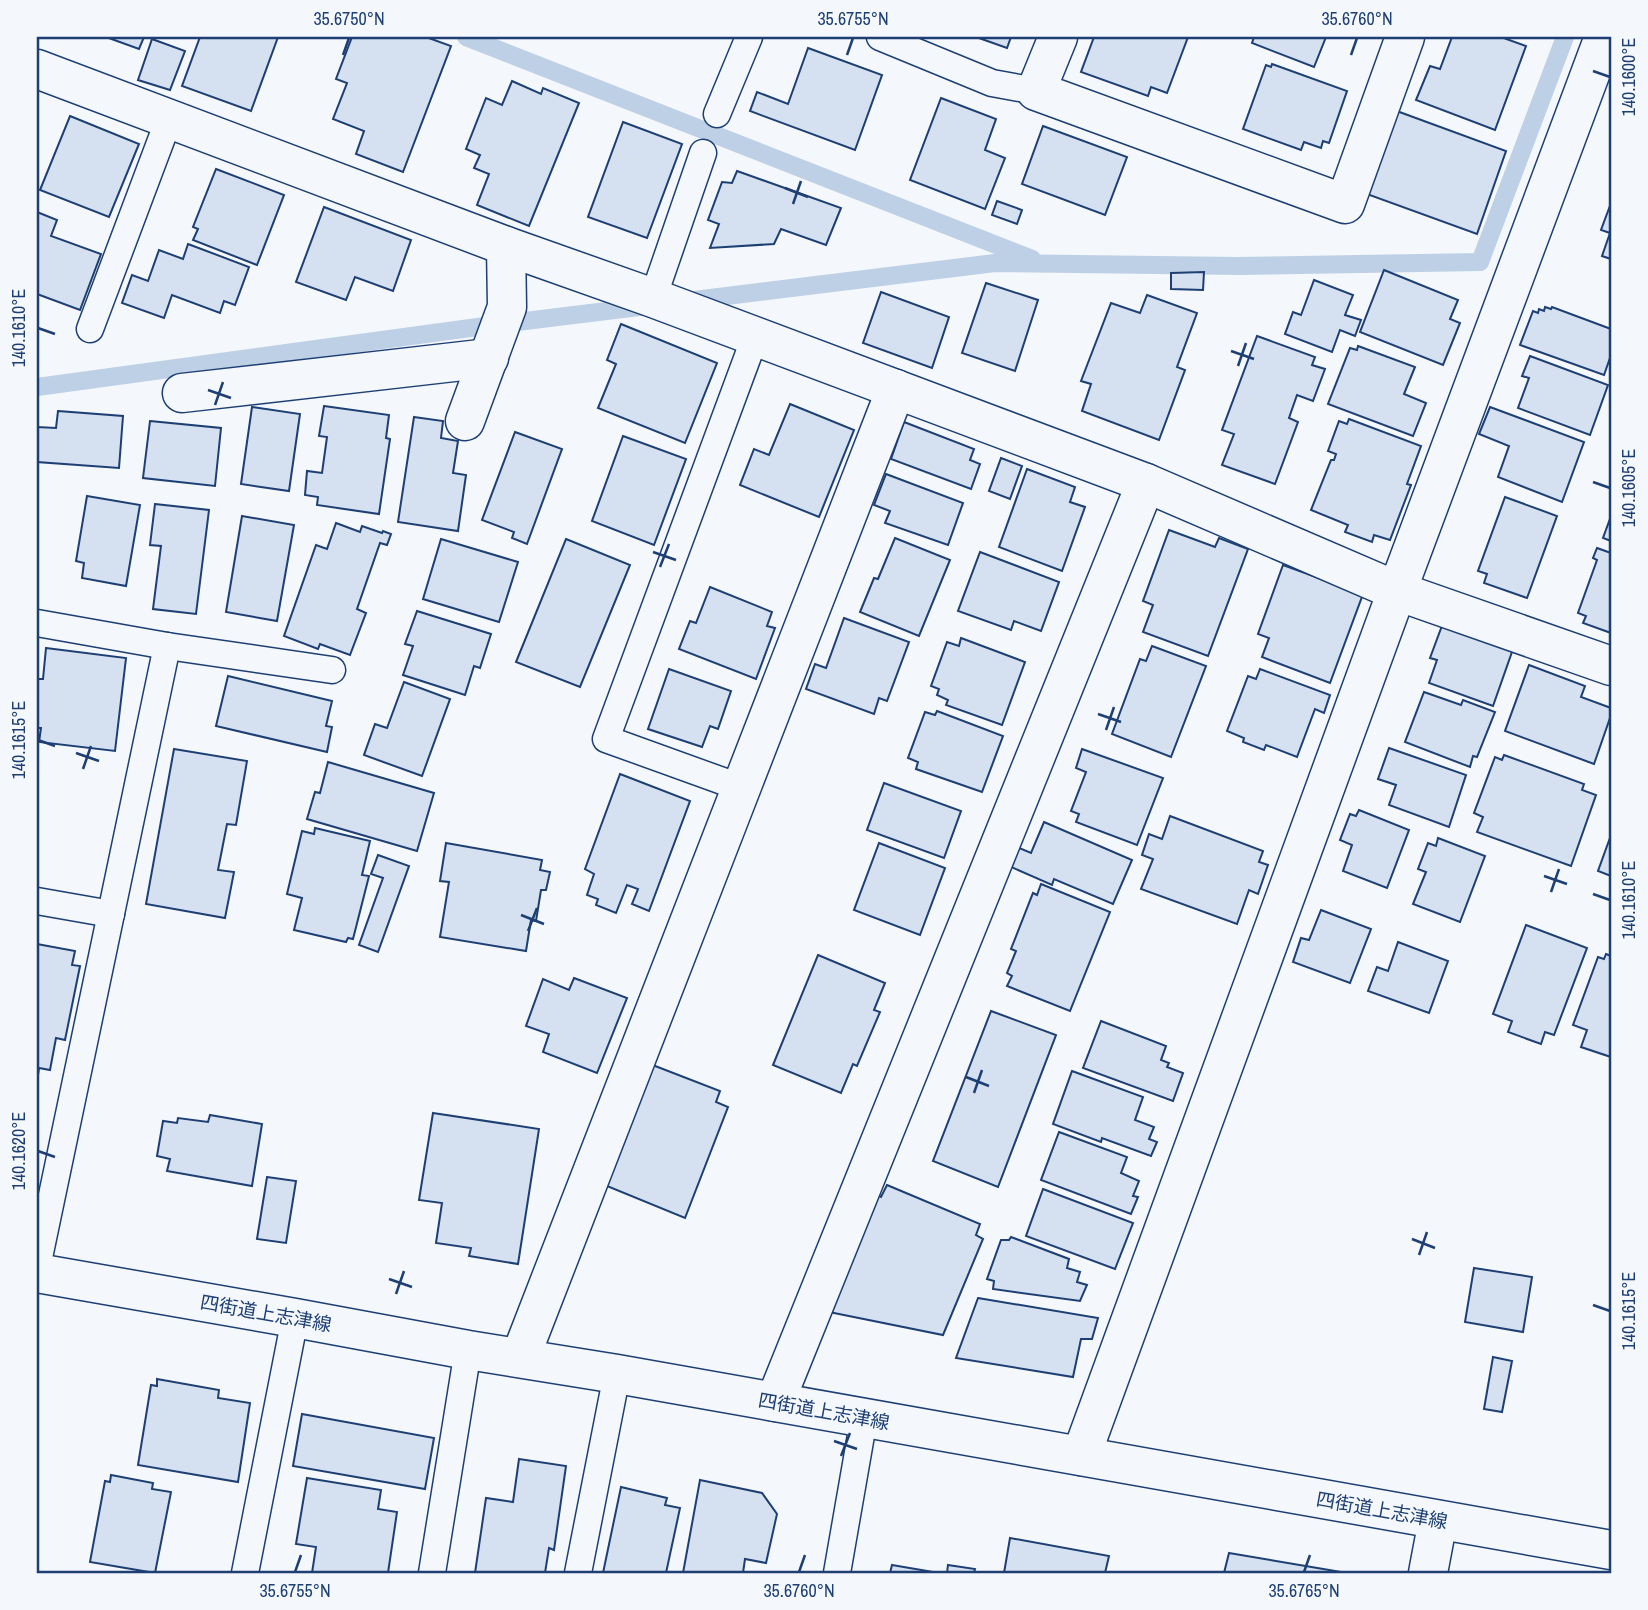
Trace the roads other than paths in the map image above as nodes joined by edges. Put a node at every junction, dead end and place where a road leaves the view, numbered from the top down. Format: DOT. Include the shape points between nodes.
graph roads {
  1 [pos="749,37"];
  2 [pos="880,37"];
  3 [pos="1058,37"];
  4 [pos="1405,37"];
  5 [pos="1604,37"];
  6 [pos="37,69"];
  7 [pos="1037,91"];
  8 [pos="718,114"];
  9 [pos="169,119"];
  10 [pos="702,153"];
  11 [pos="506,246"];
  12 [pos="653,298"];
  13 [pos="90,329"];
  14 [pos="755,337"];
  15 [pos="489,358"];
  16 [pos="896,389"];
  17 [pos="182,393"];
  18 [pos="465,421"];
  19 [pos="1146,483"];
  20 [pos="1397,591"];
  21 [pos="37,623"];
  22 [pos="167,646"];
  23 [pos="1611,666"];
  24 [pos="332,670"];
  25 [pos="741,788"];
  26 [pos="37,901"];
  27 [pos="111,914"];
  28 [pos="37,1267"];
  29 [pos="37,1273"];
  30 [pos="295,1318"];
  31 [pos="468,1350"];
  32 [pos="520,1358"];
  33 [pos="617,1374"];
  34 [pos="775,1402"];
  35 [pos="864,1418"];
  36 [pos="1082,1456"];
  37 [pos="1438,1520"];
  38 [pos="1611,1550"];
  39 [pos="245,1573"];
  40 [pos="432,1573"];
  41 [pos="578,1573"];
  42 [pos="837,1573"];
  43 [pos="1428,1573"];
  1 -- 8 [label="lane"];
  2 -- 7 [label="lane" via="992,83"];
  3 -- 7 [label="street"];
  4 -- 7 [label="street" via="1345,204"];
  5 -- 20 [label="street"];
  6 -- 9 [label="street"];
  9 -- 11 [label="street"];
  9 -- 13 [label="lane"];
  10 -- 12 [label="lane"];
  11 -- 12 [label="street"];
  11 -- 15 [label="street" via="507,307"];
  12 -- 14 [label="street"];
  14 -- 16 [label="street"];
  14 -- 25 [label="lane" via="606,739"];
  15 -- 17 [label="street"];
  15 -- 18 [label="street"];
  16 -- 19 [label="street"];
  16 -- 25 [label="street"];
  19 -- 20 [label="street"];
  19 -- 34 [label="street"];
  20 -- 23 [label="street"];
  20 -- 36 [label="street"];
  21 -- 22 [label="lane"];
  22 -- 24 [label="lane"];
  22 -- 27 [label="lane"];
  25 -- 32 [label="street"];
  26 -- 27 [label="lane"];
  27 -- 28 [label="lane"];
  29 -- 30 [label="street, 四街道上志津線"];
  30 -- 31 [label="street, 四街道上志津線"];
  30 -- 39 [label="lane"];
  31 -- 32 [label="street, 四街道上志津線"];
  31 -- 40 [label="lane"];
  32 -- 33 [label="street, 四街道上志津線"];
  33 -- 34 [label="street, 四街道上志津線"];
  33 -- 41 [label="lane"];
  34 -- 35 [label="street, 四街道上志津線"];
  35 -- 36 [label="street, 四街道上志津線"];
  35 -- 42 [label="lane"];
  36 -- 37 [label="street, 四街道上志津線"];
  37 -- 38 [label="street, 四街道上志津線"];
  37 -- 43 [label="street"];
}
